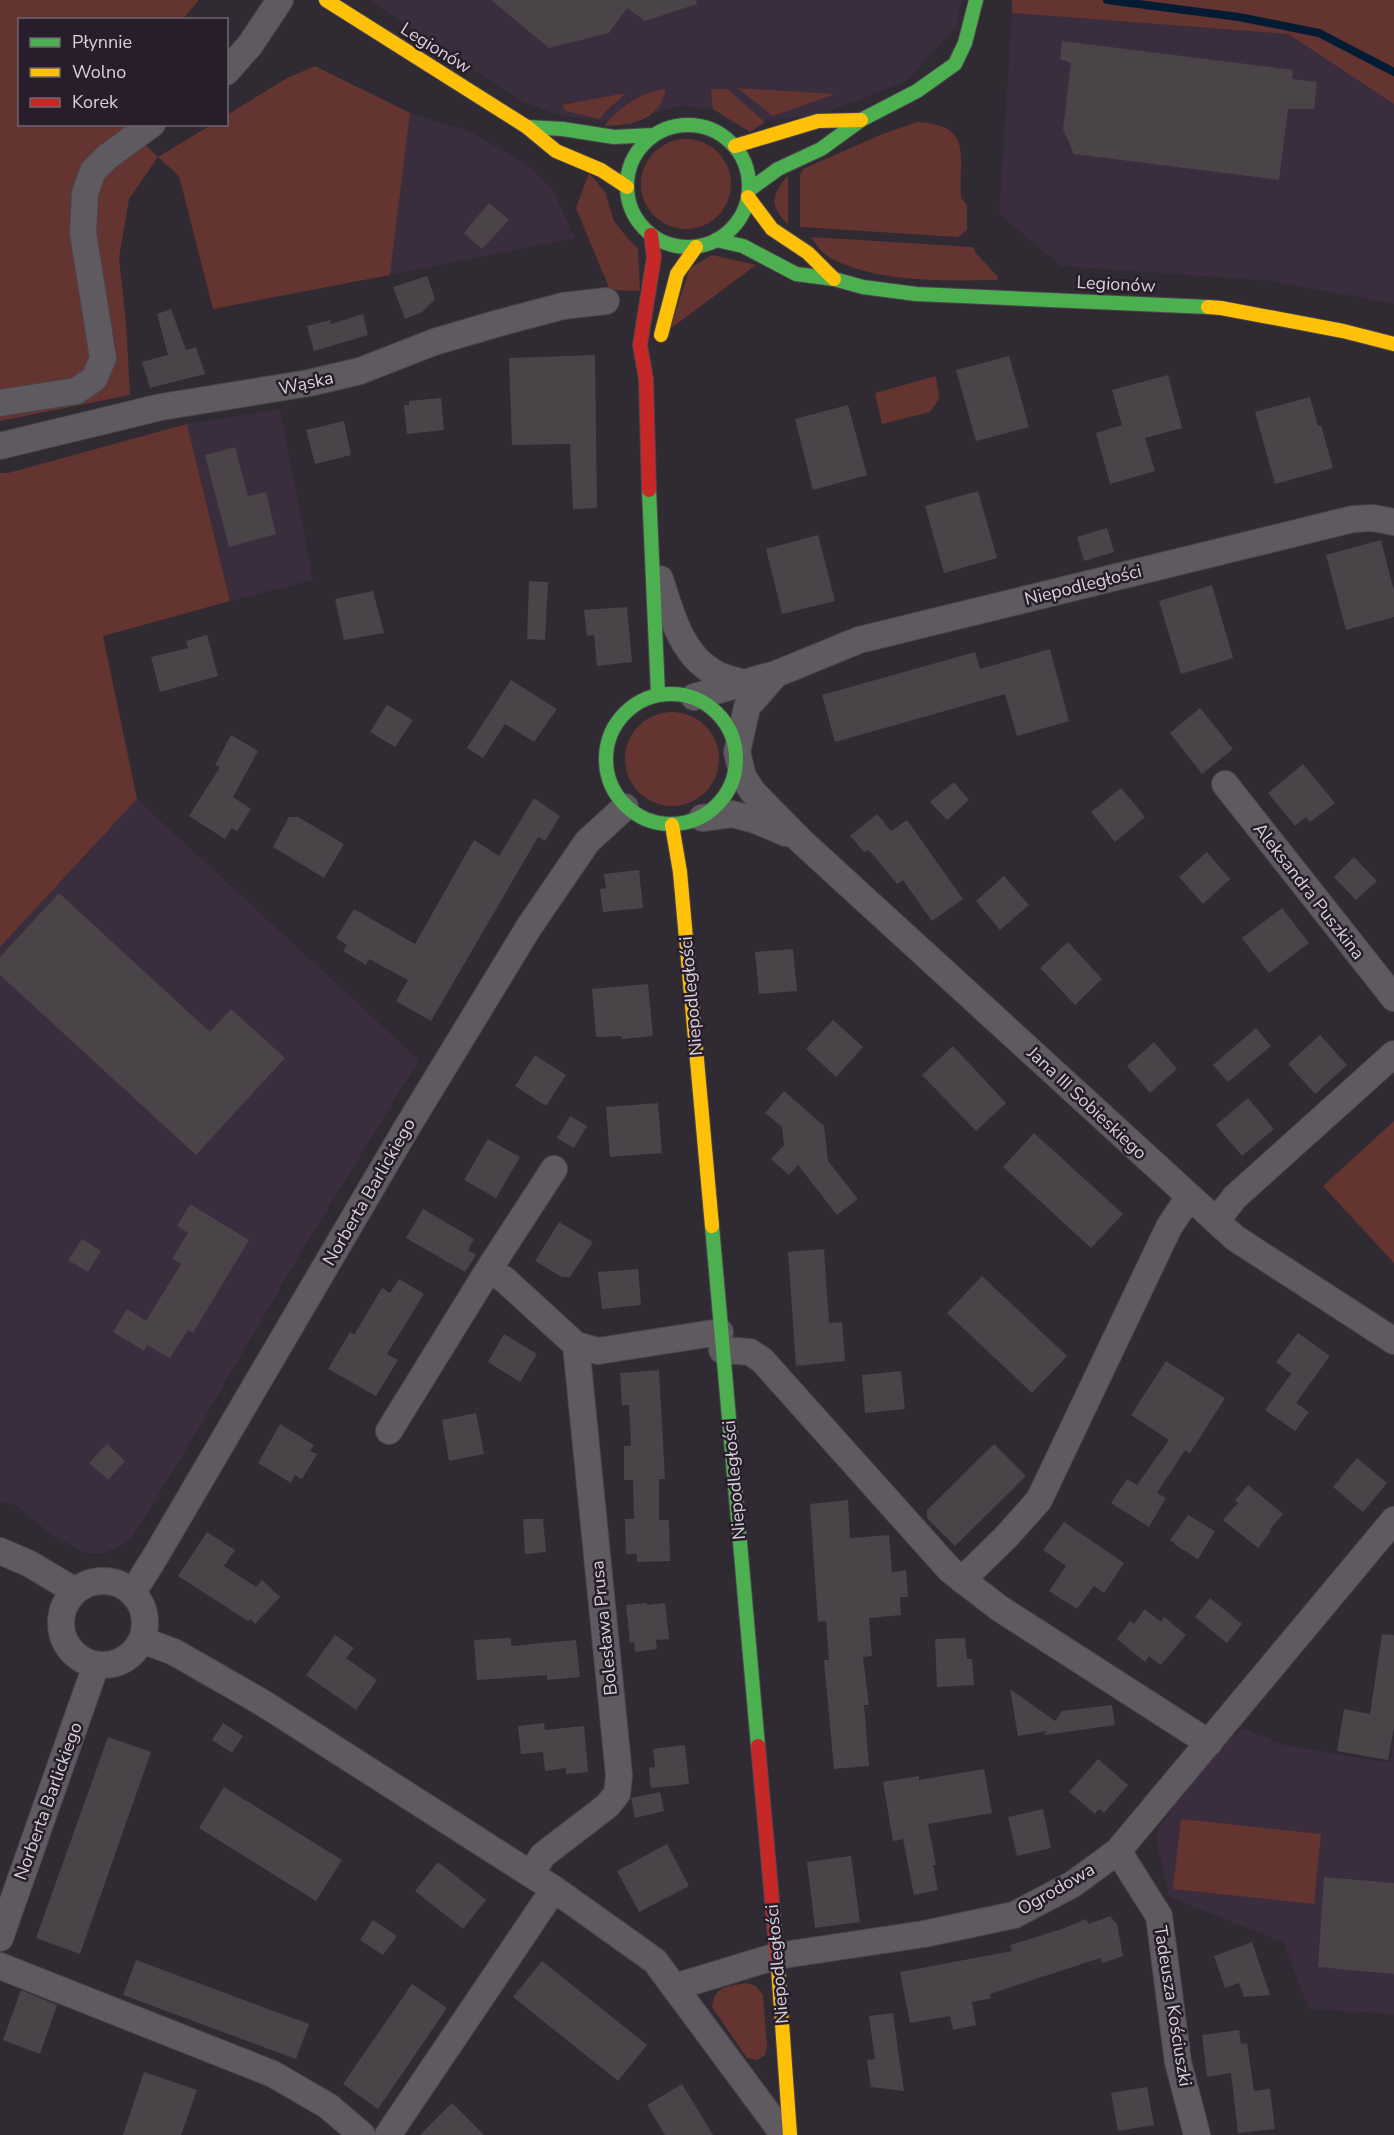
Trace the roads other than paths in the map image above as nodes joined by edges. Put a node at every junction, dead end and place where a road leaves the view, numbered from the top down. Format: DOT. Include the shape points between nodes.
graph roads {
  1 [pos="280,0"];
  2 [pos="326,0"];
  3 [pos="976,0"];
  4 [pos="228,70"];
  5 [pos="861,120"];
  6 [pos="149,126"];
  7 [pos="527,127"];
  8 [pos="653,135"];
  9 [pos="735,146"];
  10 [pos="627,186"];
  11 [pos="748,194"];
  12 [pos="651,235"];
  13 [pos="716,240"];
  14 [pos="696,246"];
  15 [pos="834,279"];
  16 [pos="606,301"];
  17 [pos="1394,344"];
  18 [pos="646,379"];
  19 [pos="0,403"];
  20 [pos="0,446"];
  21 [pos="1394,522"];
  22 [pos="653,556"];
  23 [pos="776,674"];
  24 [pos="744,683"];
  25 [pos="658,694"];
  26 [pos="694,697"];
  27 [pos="737,752"];
  28 [pos="1225,784"];
  29 [pos="625,807"];
  30 [pos="702,818"];
  31 [pos="672,825"];
  32 [pos="800,840"];
  33 [pos="1394,998"];
  34 [pos="1394,1054"];
  35 [pos="554,1169"];
  36 [pos="1189,1197"];
  37 [pos="1216,1221"];
  38 [pos="489,1269"];
  39 [pos="721,1341"];
  40 [pos="1394,1341"];
  41 [pos="576,1345"];
  42 [pos="389,1431"];
  43 [pos="1394,1520"];
  44 [pos="0,1551"];
  45 [pos="962,1580"];
  46 [pos="75,1591"];
  47 [pos="133,1592"];
  48 [pos="142,1640"];
  49 [pos="96,1665"];
  50 [pos="1209,1743"];
  51 [pos="1118,1851"];
  52 [pos="531,1874"];
  53 [pos="554,1889"];
  54 [pos="0,1938"];
  55 [pos="777,1956"];
  56 [pos="0,1966"];
  57 [pos="675,1987"];
  58 [pos="362,2135"];
  59 [pos="388,2135"];
  60 [pos="784,2135"];
  61 [pos="790,2135"];
  62 [pos="1197,2135"];
  1 -- 4 [label="street" via="246,51"];
  2 -- 7 [label="street, Legionów"];
  3 -- 5 [label="street" via="955,64 917,91"];
  5 -- 9 [label="street" via="818,121"];
  5 -- 11 [label="street" via="821,148 778,169"];
  6 -- 19 [label="street" via="106,157 93,171 85,193 83,233 103,357 94,380 76,391"];
  7 -- 8 [label="street, Legionów" via="614,137"];
  7 -- 10 [label="street, Legionów" via="556,151"];
  8 -- 9 [label="street" via="672,126 703,126"];
  8 -- 10 [label="street" via="638,150 629,168"];
  9 -- 11 [label="street" via="745,163"];
  10 -- 12 [label="street" via="629,205"];
  11 -- 13 [label="street" via="742,214"];
  11 -- 15 [label="street, Legionów" via="772,229 808,253"];
  12 -- 14 [label="street" via="673,244"];
  12 -- 18 [label="street" via="654,257 640,345"];
  13 -- 14 [label="street"];
  13 -- 15 [label="street, Legionów" via="743,246 796,274"];
  14 -- 18 [label="street" via="677,274 657,353"];
  15 -- 17 [label="street, Legionów" via="916,294 1221,308"];
  16 -- 20 [label="street, Wąska" via="563,306 499,323 434,342 360,371 161,407"];
  18 -- 22 [label="street"];
  21 -- 23 [label="street, Niepodległości" via="1353,519 871,637"];
  22 -- 24 [label="street" via="677,629 695,658 714,673"];
  22 -- 25 [label="street"];
  23 -- 24 [label="street, Niepodległości"];
  23 -- 27 [label="street, Niepodległości" via="747,707"];
  24 -- 26 [label="street, Niepodległości"];
  25 -- 26 [label="street"];
  25 -- 29 [label="street" via="629,709 607,739 610,784"];
  26 -- 27 [label="street" via="715,710"];
  27 -- 30 [label="street" via="735,779 727,795"];
  27 -- 32 [label="street, Jana III Sobieskiego" via="743,777 753,792"];
  28 -- 33 [label="street, Aleksandra Puszkina"];
  29 -- 31 [label="street" via="642,819"];
  29 -- 47 [label="street, Norberta Barlickiego" via="587,842 529,927"];
  30 -- 31 [label="street"];
  30 -- 32 [label="street, Jana III Sobieskiego" via="732,814"];
  31 -- 39 [label="street, Niepodległości" via="680,872"];
  32 -- 36 [label="street, Jana III Sobieskiego"];
  34 -- 37 [label="street" via="1235,1197"];
  35 -- 38 [label="street"];
  36 -- 37 [label="street, Jana III Sobieskiego"];
  36 -- 45 [label="street" via="1169,1227 1039,1500"];
  37 -- 40 [label="street, Jana III Sobieskiego" via="1235,1238"];
  38 -- 41 [label="street"];
  38 -- 42 [label="street"];
  39 -- 41 [label="street" via="598,1351"];
  39 -- 45 [label="street" via="762,1360"];
  39 -- 55 [label="street, Niepodległości"];
  41 -- 52 [label="street, Bolesława Prusa" via="619,1775 616,1794 607,1806 543,1855"];
  43 -- 50 [label="street, Ogrodowa"];
  44 -- 46 [label="street"];
  45 -- 50 [label="street"];
  46 -- 47 [label="street" via="97,1580 116,1582"];
  46 -- 49 [label="street" via="66,1602 61,1628 72,1652"];
  47 -- 48 [label="street" via="145,1614"];
  48 -- 49 [label="street" via="135,1652 123,1660"];
  48 -- 52 [label="street" via="174,1652 263,1702"];
  49 -- 54 [label="street, Norberta Barlickiego"];
  50 -- 51 [label="street, Ogrodowa"];
  51 -- 55 [label="street, Ogrodowa" via="1073,1884 1014,1915 924,1934"];
  51 -- 62 [label="street, Tadeusza Kościuszki" via="1159,1916 1178,2062"];
  52 -- 53 [label="street"];
  53 -- 57 [label="street" via="655,1961"];
  53 -- 59 [label="street"];
  55 -- 57 [label="street, Ogrodowa"];
  55 -- 61 [label="street, Niepodległości"];
  56 -- 58 [label="street" via="273,2074 328,2106"];
  57 -- 60 [label="street"];
}
